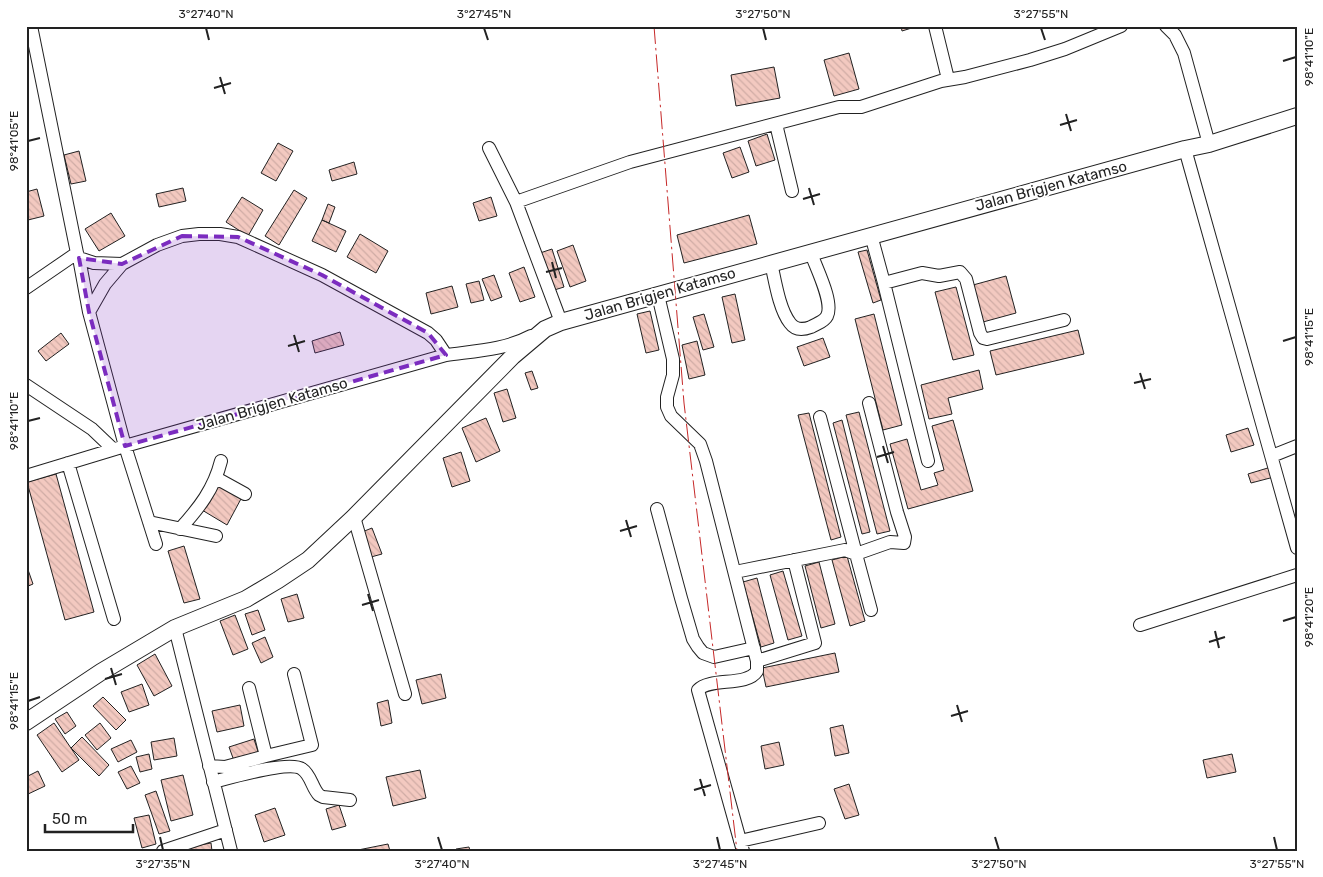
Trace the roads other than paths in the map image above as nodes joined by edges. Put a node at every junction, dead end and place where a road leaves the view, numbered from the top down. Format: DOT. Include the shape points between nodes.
graph roads {
  1 [pos="30,26"];
  2 [pos="935,26"];
  3 [pos="1121,26"];
  4 [pos="1166,26"];
  5 [pos="948,79"];
  6 [pos="1297,116"];
  7 [pos="776,124"];
  8 [pos="1209,144"];
  9 [pos="489,148"];
  10 [pos="1185,149"];
  11 [pos="792,191"];
  12 [pos="516,202"];
  13 [pos="870,235"];
  14 [pos="811,253"];
  15 [pos="78,255"];
  16 [pos="771,263"];
  17 [pos="122,264"];
  18 [pos="884,283"];
  19 [pos="26,288"];
  20 [pos="658,295"];
  21 [pos="89,312"];
  22 [pos="1064,320"];
  23 [pos="561,322"];
  24 [pos="545,329"];
  25 [pos="446,355"];
  26 [pos="26,386"];
  27 [pos="869,402"];
  28 [pos="820,417"];
  29 [pos="1297,446"];
  30 [pos="119,448"];
  31 [pos="1272,456"];
  32 [pos="221,461"];
  33 [pos="928,461"];
  34 [pos="68,463"];
  35 [pos="26,476"];
  36 [pos="216,478"];
  37 [pos="245,494"];
  38 [pos="658,508"];
  39 [pos="354,517"];
  40 [pos="149,522"];
  41 [pos="180,528"];
  42 [pos="216,536"];
  43 [pos="156,544"];
  44 [pos="1297,548"];
  45 [pos="856,554"];
  46 [pos="794,560"];
  47 [pos="735,572"];
  48 [pos="1297,574"];
  49 [pos="871,610"];
  50 [pos="114,619"];
  51 [pos="1140,625"];
  52 [pos="175,628"];
  53 [pos="755,654"];
  54 [pos="294,674"];
  55 [pos="249,688"];
  56 [pos="405,694"];
  57 [pos="26,722"];
  58 [pos="266,756"];
  59 [pos="209,766"];
  60 [pos="213,782"];
  61 [pos="350,800"];
  62 [pos="819,823"];
  63 [pos="226,830"];
  64 [pos="742,846"];
  65 [pos="163,851"];
  66 [pos="231,851"];
  1 -- 15 [label="street"];
  2 -- 5 [label="street"];
  3 -- 5 [label="street" via="1039,57"];
  4 -- 8 [label="street" via="1184,53"];
  5 -- 7 [label="street" via="866,106 839,107"];
  6 -- 8 [label="main road, Jalan Brigjen Katamso"];
  7 -- 11 [label="street"];
  7 -- 12 [label="street" via="630,162"];
  8 -- 10 [label="main road, Jalan Brigjen Katamso"];
  9 -- 12 [label="street"];
  10 -- 13 [label="main road, Jalan Brigjen Katamso"];
  10 -- 31 [label="street"];
  12 -- 23 [label="street"];
  13 -- 14 [label="main road, Jalan Brigjen Katamso"];
  13 -- 18 [label="street"];
  14 -- 16 [label="main road, Jalan Brigjen Katamso"];
  14 -- 16 [label="street" via="829,310 822,321 803,329 793,326 785,315"];
  15 -- 17 [label="street" via="94,263"];
  15 -- 19 [label="street"];
  15 -- 21 [label="street"];
  16 -- 20 [label="main road, Jalan Brigjen Katamso"];
  17 -- 21 [label="street" via="105,284"];
  17 -- 25 [label="street" via="182,236 220,234 238,237 322,276 428,333"];
  18 -- 22 [label="street" via="922,273 939,276 960,272 966,278 977,326 983,338 987,339"];
  18 -- 33 [label="street"];
  20 -- 23 [label="main road, Jalan Brigjen Katamso"];
  20 -- 47 [label="street" via="673,358 667,407 671,416 700,444 704,453"];
  21 -- 30 [label="street"];
  23 -- 24 [label="main road, Jalan Brigjen Katamso"];
  24 -- 25 [label="street, Jalan Brigjen Katamso" via="494,349"];
  24 -- 39 [label="main road" via="513,356"];
  25 -- 30 [label="street, Jalan Brigjen Katamso"];
  26 -- 30 [label="street"];
  27 -- 45 [label="street" via="905,536 904,543 890,542"];
  28 -- 45 [label="street"];
  29 -- 31 [label="street"];
  30 -- 34 [label="street, Jalan Brigjen Katamso"];
  30 -- 40 [label="street"];
  31 -- 44 [label="street"];
  32 -- 36 [label="street"];
  34 -- 35 [label="street, Jalan Brigjen Katamso"];
  34 -- 50 [label="street"];
  36 -- 37 [label="street"];
  36 -- 41 [label="street" via="203,503"];
  38 -- 53 [label="street" via="683,606 698,647 714,657"];
  39 -- 52 [label="main road" via="308,560 278,580 246,599"];
  39 -- 56 [label="street"];
  40 -- 41 [label="street"];
  40 -- 43 [label="street"];
  41 -- 42 [label="street"];
  45 -- 46 [label="street" via="845,550"];
  45 -- 49 [label="street"];
  46 -- 47 [label="street"];
  46 -- 53 [label="street" via="815,643"];
  47 -- 53 [label="street"];
  48 -- 51 [label="street"];
  52 -- 57 [label="main road"];
  52 -- 59 [label="street"];
  53 -- 64 [label="street" via="757,671 751,677 702,686 698,690"];
  54 -- 58 [label="street" via="312,745"];
  55 -- 58 [label="street"];
  58 -- 59 [label="street" via="225,768"];
  59 -- 60 [label="street"];
  60 -- 61 [label="street" via="284,766 298,767 305,772 319,795"];
  60 -- 63 [label="street"];
  62 -- 64 [label="street"];
  63 -- 65 [label="street"];
  63 -- 66 [label="street"];
}
